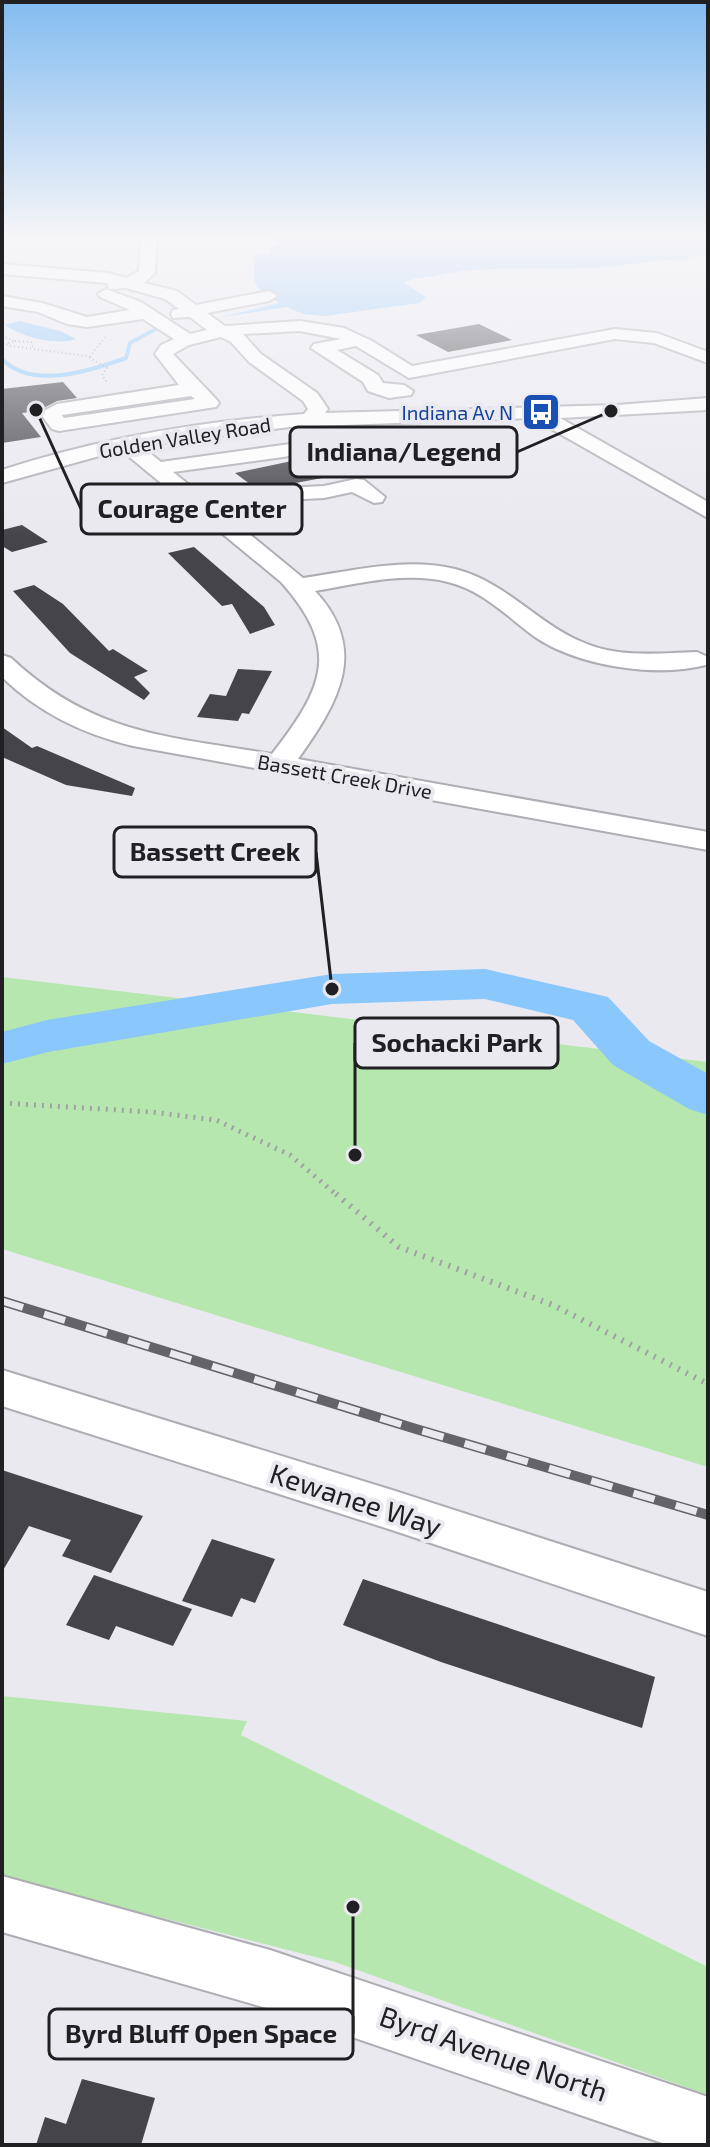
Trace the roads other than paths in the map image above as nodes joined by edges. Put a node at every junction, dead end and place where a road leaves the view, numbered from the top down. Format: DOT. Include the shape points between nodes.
graph roads {
  1 [pos="192,336"];
  2 [pos="214,336"];
  3 [pos="266,336"];
  4 [pos="348,336"];
  5 [pos="598,336"];
  6 [pos="647,336"];
  7 [pos="196,338"];
  8 [pos="359,341"];
  9 [pos="562,343"];
  10 [pos="227,347"];
  11 [pos="587,355"];
  12 [pos="708,358"];
  13 [pos="465,362"];
  14 [pos="488,374"];
  15 [pos="407,381"];
  16 [pos="196,388"];
  17 [pos="708,404"];
  18 [pos="669,408"];
  19 [pos="537,412"];
  20 [pos="310,419"];
  21 [pos="708,428"];
  22 [pos="126,444"];
  23 [pos="319,446"];
  24 [pos="157,469"];
  25 [pos="2,477"];
  26 [pos="210,511"];
  27 [pos="708,511"];
  28 [pos="229,528"];
  29 [pos="299,586"];
  30 [pos="697,660"];
  31 [pos="2,663"];
  32 [pos="279,765"];
  33 [pos="708,841"];
  34 [pos="2,1388"];
  35 [pos="708,1614"];
  36 [pos="2,1904"];
  37 [pos="708,2128"];
  1 -- 7 [label="street"];
  2 -- 10 [label="street"];
  3 -- 10 [label="street"];
  4 -- 8 [label="street"];
  5 -- 9 [label="street"];
  6 -- 12 [label="street"];
  7 -- 10 [label="street"];
  7 -- 16 [label="street" via="164,354"];
  8 -- 15 [label="street"];
  8 -- 15 [label="street" via="320,348 371,379"];
  9 -- 11 [label="street"];
  9 -- 13 [label="street"];
  10 -- 20 [label="street"];
  10 -- 20 [label="street" via="237,338 255,358 310,397 318,409"];
  13 -- 14 [label="street"];
  13 -- 15 [label="street"];
  16 -- 16 [label="street" via="209,403 59,425 50,413"];
  17 -- 18 [label="street, Golden Valley Road"];
  18 -- 19 [label="street, Golden Valley Road"];
  18 -- 21 [label="street"];
  19 -- 20 [label="street, Golden Valley Road"];
  19 -- 27 [label="street"];
  20 -- 22 [label="street, Golden Valley Road"];
  22 -- 24 [label="street"];
  22 -- 25 [label="street, Golden Valley Road"];
  23 -- 24 [label="street"];
  24 -- 26 [label="street"];
  26 -- 28 [label="street"];
  26 -- 28 [label="street" via="356,485 374,497"];
  28 -- 29 [label="street"];
  29 -- 30 [label="street" via="402,573 449,574 486,588 584,652 619,660"];
  29 -- 32 [label="street" via="324,618 332,642 332,667 328,693 314,720"];
  31 -- 32 [label="street, Bassett Creek Drive" via="40,700 97,728"];
  32 -- 33 [label="street, Bassett Creek Drive"];
  34 -- 35 [label="street, Kewanee Way"];
  36 -- 37 [label="street, Byrd Avenue North" via="264,1976"];
}
